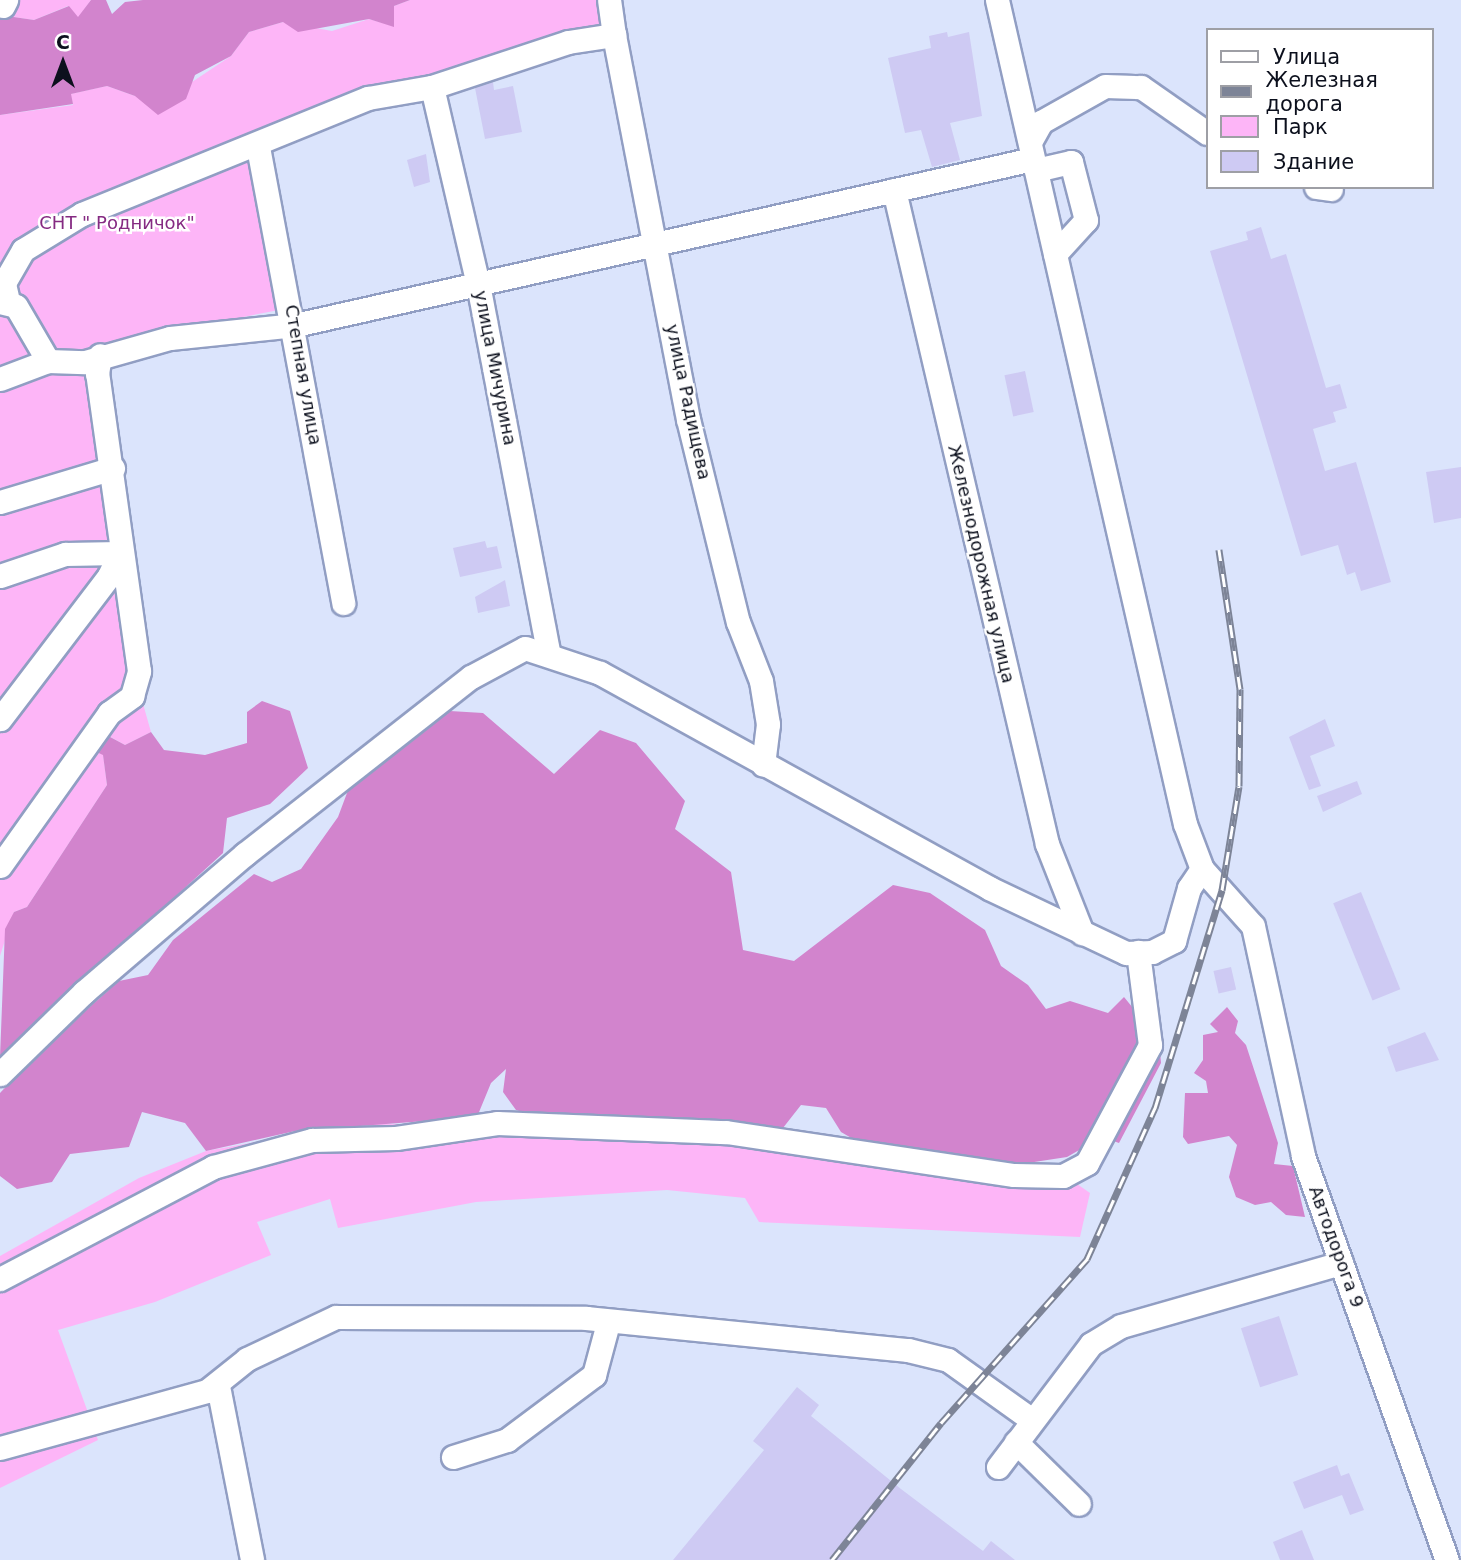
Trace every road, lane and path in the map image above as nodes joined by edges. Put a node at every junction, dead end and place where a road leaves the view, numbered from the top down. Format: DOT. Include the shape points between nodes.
graph roads {
  1 [pos="997,0"];
  2 [pos="613,1"];
  3 [pos="614,35"];
  4 [pos="432,87"];
  5 [pos="1206,132"];
  6 [pos="258,147"];
  7 [pos="1033,157"];
  8 [pos="894,190"];
  9 [pos="656,243"];
  10 [pos="1055,254"];
  11 [pos="478,284"];
  12 [pos="4,301"];
  13 [pos="295,325"];
  14 [pos="100,355"];
  15 [pos="48,360"];
  16 [pos="0,379"];
  17 [pos="113,468"];
  18 [pos="0,502"];
  19 [pos="120,553"];
  20 [pos="0,576"];
  21 [pos="343,603"];
  22 [pos="548,651"];
  23 [pos="0,719"];
  24 [pos="763,765"];
  25 [pos="0,866"];
  26 [pos="1202,869"];
  27 [pos="1082,933"];
  28 [pos="1138,953"];
  29 [pos="0,1074"];
  30 [pos="1341,1263"];
  31 [pos="0,1279"];
  32 [pos="608,1323"];
  33 [pos="218,1386"];
  34 [pos="1032,1420"];
  35 [pos="1016,1442"];
  36 [pos="0,1448"];
  37 [pos="453,1457"];
  38 [pos="998,1467"];
  39 [pos="1079,1504"];
  40 [pos="252,1560"];
  41 [pos="1447,1560"];
  1 -- 7 [label="street"];
  2 -- 3 [label="street, улица Радищева"];
  3 -- 4 [label="street" via="568,42"];
  3 -- 9 [label="street, улица Радищева"];
  4 -- 6 [label="street" via="368,98"];
  4 -- 11 [label="street, улица Мичурина"];
  5 -- 7 [label="street" via="1141,87 1105,86 1066,103 1041,122"];
  6 -- 12 [label="street" via="128,193 46,233 9,266"];
  6 -- 13 [label="street, Степная улица"];
  7 -- 8 [label="street"];
  7 -- 10 [label="street"];
  7 -- 10 [label="street" via="1071,162 1086,220"];
  8 -- 9 [label="street"];
  8 -- 27 [label="street, Железнодорожная улица" via="1047,844"];
  9 -- 11 [label="street"];
  9 -- 24 [label="street, улица Радищева" via="688,419 738,622 761,681 768,724"];
  10 -- 26 [label="street" via="1185,824"];
  11 -- 13 [label="street"];
  11 -- 22 [label="street, улица Мичурина"];
  12 -- 15 [label="street"];
  13 -- 14 [label="street" via="242,327"];
  13 -- 21 [label="street, Степная улица"];
  14 -- 15 [label="street" via="85,362"];
  14 -- 17 [label="street" via="97,374"];
  15 -- 16 [label="street"];
  17 -- 18 [label="street"];
  17 -- 19 [label="street" via="123,524"];
  19 -- 20 [label="street" via="65,554"];
  19 -- 23 [label="street" via="109,576"];
  19 -- 25 [label="street" via="139,671 132,696 109,713"];
  22 -- 24 [label="street" via="660,705"];
  22 -- 29 [label="street" via="525,648 499,659 335,780 154,930"];
  24 -- 27 [label="street"];
  26 -- 28 [label="street" via="1189,888 1174,941"];
  26 -- 30 [label="street, Автодорога 9" via="1253,926 1303,1156"];
  27 -- 28 [label="street"];
  28 -- 31 [label="street" via="1150,1045 1087,1163 1063,1176 1014,1175 726,1132 497,1123 396,1138 312,1140 213,1167"];
  30 -- 34 [label="street" via="1121,1326 1091,1344"];
  30 -- 41 [label="street, Автодорога 9"];
  32 -- 33 [label="street" via="336,1317 247,1359"];
  32 -- 34 [label="street" via="908,1350 948,1360"];
  32 -- 37 [label="street" via="594,1374 507,1440"];
  33 -- 36 [label="street"];
  33 -- 40 [label="street"];
  34 -- 35 [label="street"];
  35 -- 38 [label="street"];
  35 -- 39 [label="street"];
}
